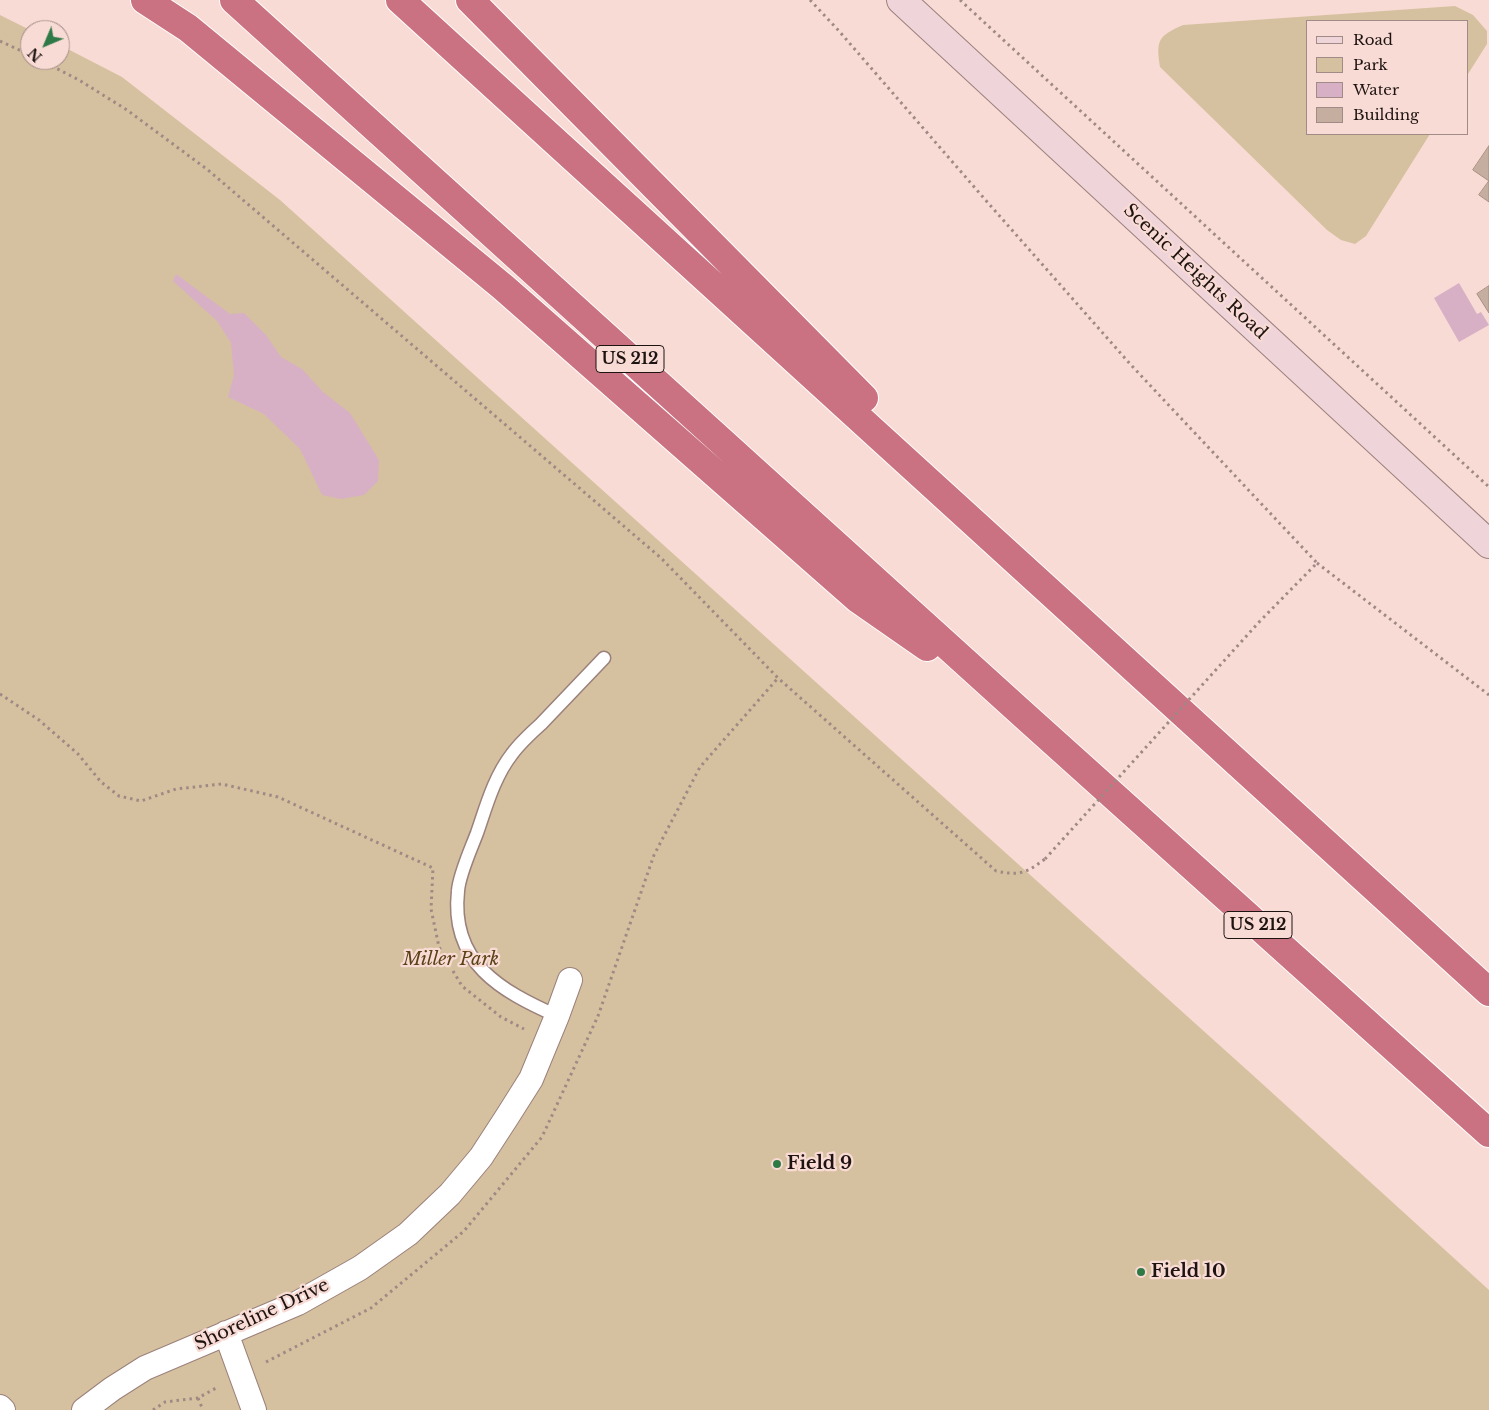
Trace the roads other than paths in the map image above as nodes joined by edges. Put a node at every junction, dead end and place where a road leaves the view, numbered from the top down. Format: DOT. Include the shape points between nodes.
graph roads {
  1 [pos="145,0"];
  2 [pos="234,0"];
  3 [pos="400,0"];
  4 [pos="470,0"];
  5 [pos="901,0"];
  6 [pos="1489,544"];
  7 [pos="1092,629"];
  8 [pos="604,658"];
  9 [pos="1026,718"];
  10 [pos="570,980"];
  11 [pos="1489,992"];
  12 [pos="557,1016"];
  13 [pos="1489,1133"];
  14 [pos="226,1333"];
  15 [pos="0,1407"];
  16 [pos="3,1410"];
  17 [pos="84,1410"];
  18 [pos="254,1410"];
  1 -- 9 [label="highway" via="188,28 503,287 858,598"];
  2 -- 9 [label="highway, US 212"];
  3 -- 7 [label="highway"];
  4 -- 7 [label="highway"];
  5 -- 6 [label="street, Scenic Heights Road"];
  7 -- 11 [label="highway"];
  8 -- 12 [label="lane" via="512,753 493,788 458,890 458,918 463,942 476,964 498,985"];
  9 -- 13 [label="highway, US 212"];
  10 -- 12 [label="street, Shoreline Drive"];
  12 -- 14 [label="street, Shoreline Drive" via="531,1079 481,1157 450,1194 408,1234 360,1268 306,1298"];
  14 -- 17 [label="street, Shoreline Drive" via="145,1368"];
  14 -- 18 [label="street"];
  15 -- 16 [label="street"];
}
